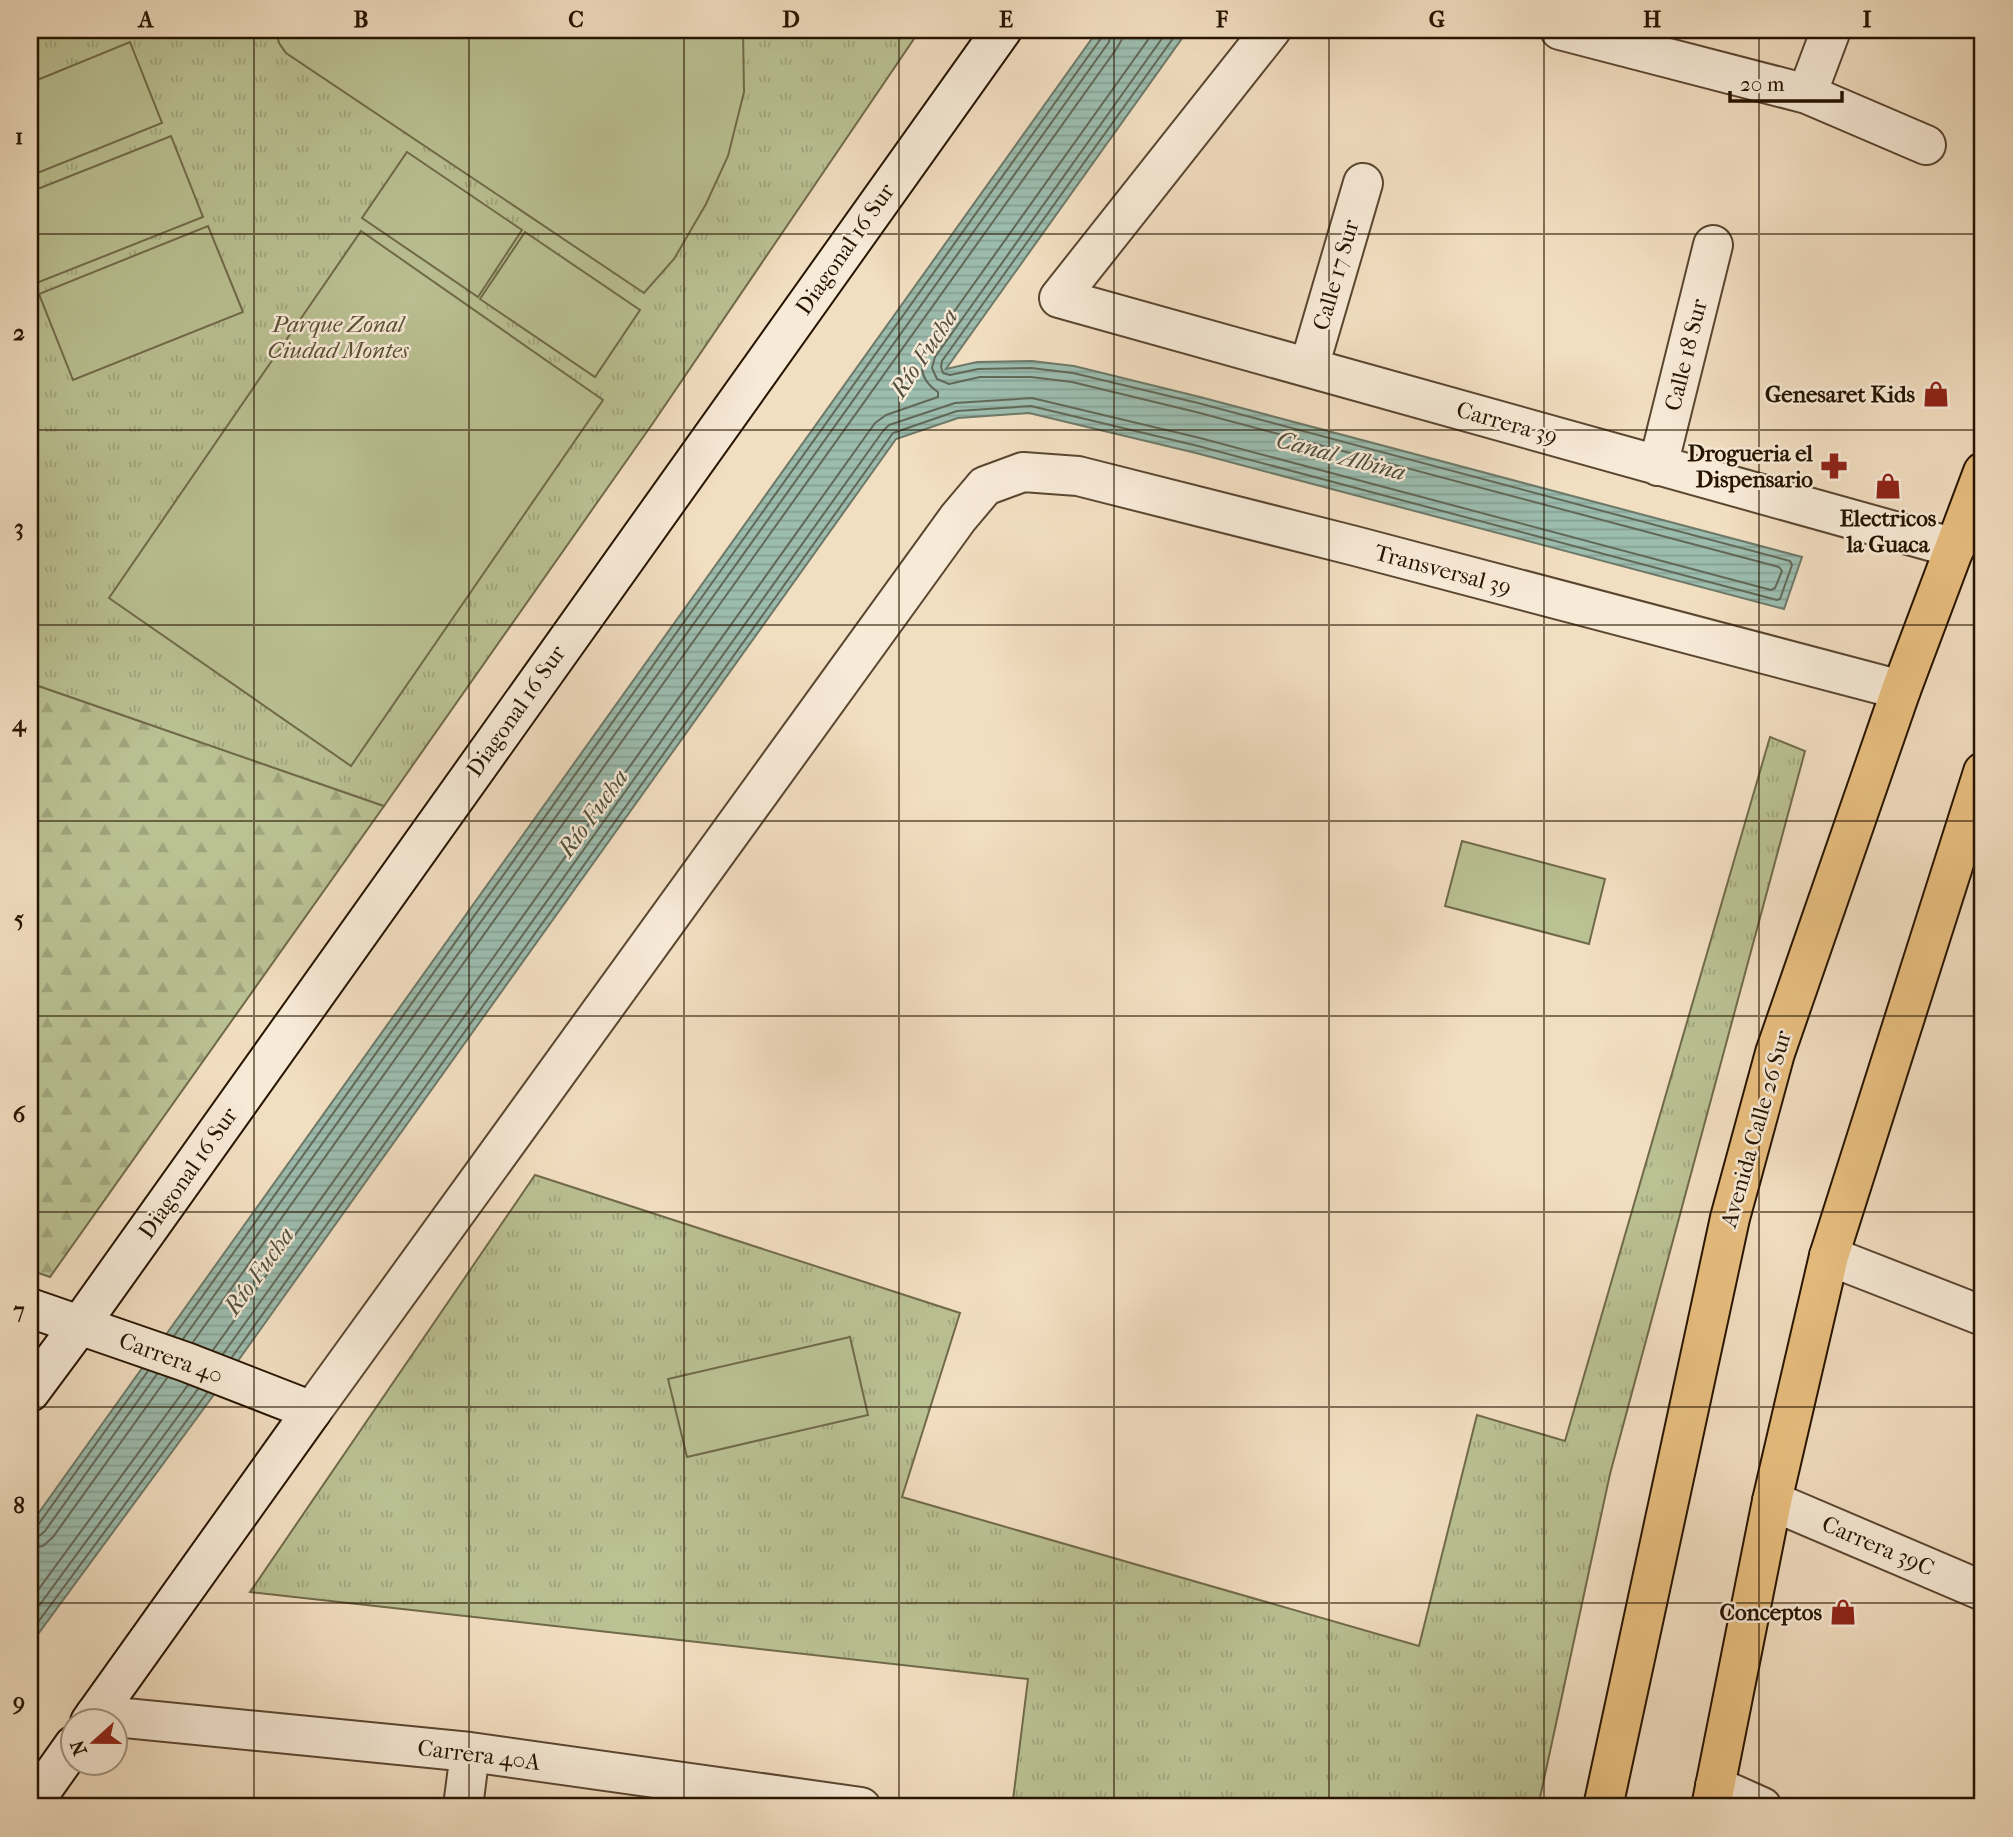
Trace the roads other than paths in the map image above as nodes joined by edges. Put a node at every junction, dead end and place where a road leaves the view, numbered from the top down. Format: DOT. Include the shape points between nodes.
graph roads {
  1 [pos="1002,30"];
  2 [pos="1271,30"];
  3 [pos="1560,30"];
  4 [pos="1831,30"];
  5 [pos="1807,94"];
  6 [pos="1926,145"];
  7 [pos="1363,183"];
  8 [pos="1713,245"];
  9 [pos="1309,368"];
  10 [pos="1658,466"];
  11 [pos="1983,472"];
  12 [pos="1955,548"];
  13 [pos="1900,690"];
  14 [pos="1983,772"];
  15 [pos="1829,1256"];
  16 [pos="30,1308"];
  17 [pos="1983,1316"];
  18 [pos="79,1326"];
  19 [pos="30,1392"];
  20 [pos="312,1411"];
  21 [pos="1772,1501"];
  22 [pos="1983,1591"];
  23 [pos="100,1708"];
  24 [pos="130,1730"];
  25 [pos="470,1752"];
  26 [pos="60,1764"];
  27 [pos="1713,1797"];
  28 [pos="30,1807"];
  29 [pos="463,1807"];
  30 [pos="861,1807"];
  31 [pos="1604,1807"];
  32 [pos="1762,1807"];
  1 -- 18 [label="street, Diagonal 16 Sur"];
  2 -- 9 [label="street, Carrera 39" via="1059,298"];
  3 -- 5 [label="street"];
  4 -- 5 [label="street"];
  5 -- 6 [label="street"];
  7 -- 9 [label="street, Calle 17 Sur"];
  8 -- 10 [label="street, Calle 18 Sur"];
  9 -- 10 [label="street, Carrera 39"];
  10 -- 12 [label="street, Carrera 39"];
  11 -- 12 [label="main road, Avenida Calle 26 Sur"];
  12 -- 13 [label="main road, Avenida Calle 26 Sur"];
  13 -- 20 [label="street, Transversal 39" via="1078,477 1023,472 985,486"];
  13 -- 31 [label="main road, Avenida Calle 26 Sur" via="1775,1053 1730,1218"];
  14 -- 15 [label="main road"];
  15 -- 17 [label="street"];
  15 -- 21 [label="main road"];
  16 -- 18 [label="street, Carrera 40"];
  18 -- 19 [label="street, Diagonal 16 Sur"];
  18 -- 20 [label="street, Carrera 40"];
  20 -- 23 [label="street"];
  21 -- 22 [label="street, Carrera 39C"];
  21 -- 27 [label="main road"];
  24 -- 25 [label="street, Carrera 40A"];
  25 -- 29 [label="street"];
  25 -- 30 [label="street, Carrera 40A"];
  26 -- 28 [label="street"];
  27 -- 32 [label="street"];
}
